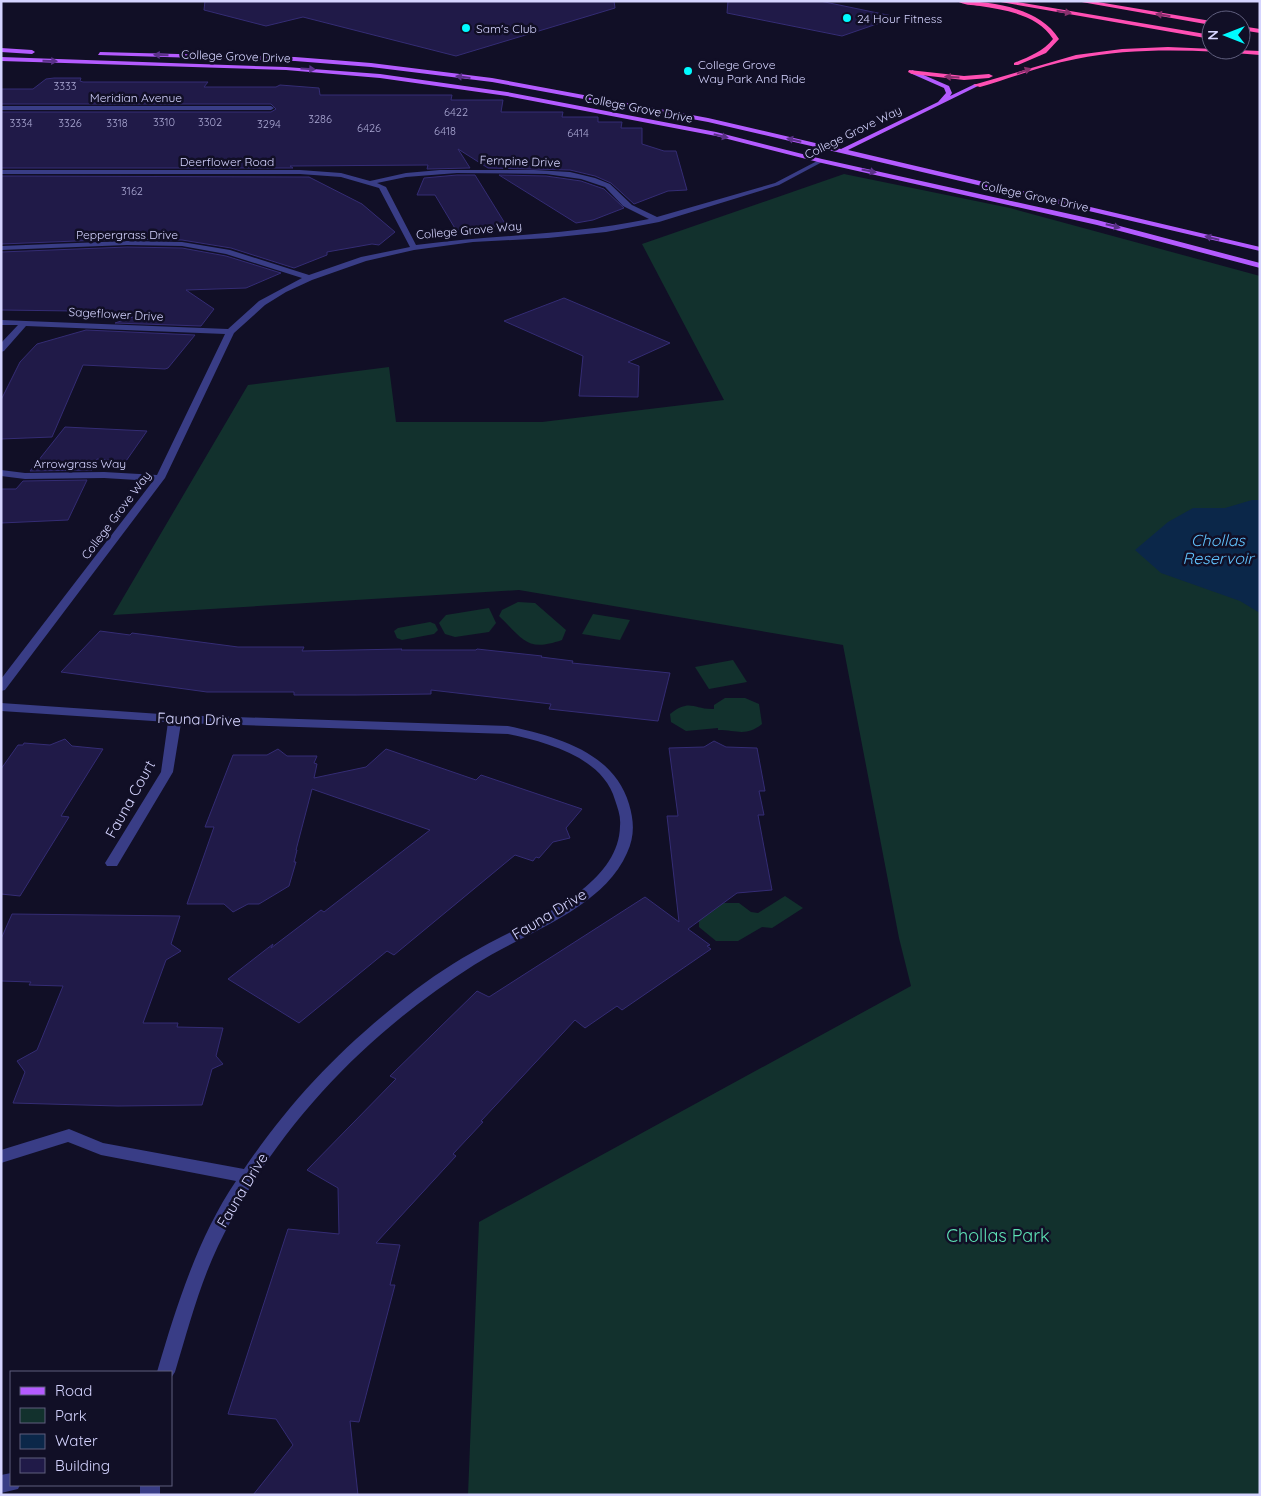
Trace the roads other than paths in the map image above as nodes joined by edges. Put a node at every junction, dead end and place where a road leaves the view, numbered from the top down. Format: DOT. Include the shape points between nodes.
graph roads {
  1 [pos="960,1"];
  2 [pos="998,1"];
  3 [pos="1079,1"];
  4 [pos="1201,21"];
  5 [pos="1201,35"];
  6 [pos="1,50"];
  7 [pos="37,52"];
  8 [pos="1260,53"];
  9 [pos="95,54"];
  10 [pos="1,59"];
  11 [pos="912,72"];
  12 [pos="993,75"];
  13 [pos="448,86"];
  14 [pos="977,86"];
  15 [pos="562,92"];
  16 [pos="541,100"];
  17 [pos="940,104"];
  18 [pos="1,108"];
  19 [pos="271,108"];
  20 [pos="666,112"];
  21 [pos="842,151"];
  22 [pos="821,161"];
  23 [pos="1,172"];
  24 [pos="371,184"];
  25 [pos="656,220"];
  26 [pos="1,248"];
  27 [pos="414,248"];
  28 [pos="1260,249"];
  29 [pos="1260,266"];
  30 [pos="309,278"];
  31 [pos="1,322"];
  32 [pos="25,322"];
  33 [pos="230,332"];
  34 [pos="1,349"];
  35 [pos="1,473"];
  36 [pos="160,478"];
  37 [pos="1,687"];
  38 [pos="1,707"];
  39 [pos="175,719"];
  40 [pos="112,862"];
  41 [pos="1,1157"];
  42 [pos="247,1176"];
  43 [pos="166,1371"];
  1 -- 12 [label="highway" via="1019,14 1048,26 1054,32 1056,39 1046,51"];
  2 -- 5 [label="highway, one-way"];
  4 -- 3 [label="highway, one-way"];
  6 -- 7 [label="main road"];
  14 -- 8 [label="highway, one-way" via="1045,64 1106,53 1167,50"];
  15 -- 9 [label="main road, College Grove Drive, one-way" via="371,65 295,59"];
  10 -- 13 [label="main road, College Grove Drive, one-way" via="311,69"];
  12 -- 11 [label="highway, one-way" via="964,78"];
  11 -- 17 [label="main road" via="948,87 948,93"];
  12 -- 14 [label="highway"];
  13 -- 15 [label="main road" via="477,85 538,94"];
  13 -- 16 [label="main road, College Grove Drive"];
  14 -- 17 [label="main road, College Grove Way"];
  15 -- 20 [label="main road, College Grove Drive"];
  16 -- 20 [label="main road" via="573,99"];
  16 -- 22 [label="main road, College Grove Drive, one-way" via="717,135"];
  17 -- 21 [label="main road, College Grove Way"];
  18 -- 19 [label="street, Meridian Avenue"];
  21 -- 20 [label="main road, College Grove Drive, one-way"];
  21 -- 22 [label="main road, College Grove Way"];
  28 -- 21 [label="main road, College Grove Drive, one-way"];
  22 -- 25 [label="street, College Grove Way" via="777,184"];
  22 -- 29 [label="main road, College Grove Drive, one-way" via="1094,221"];
  23 -- 24 [label="street, Deerflower Road" via="300,172 340,175"];
  24 -- 25 [label="street, Fernpine Drive" via="441,171 546,172 579,176 604,184 625,204"];
  24 -- 27 [label="street, Deerflower Road" via="382,187"];
  25 -- 27 [label="street, College Grove Way" via="606,230"];
  26 -- 30 [label="street, Peppergrass Drive" via="182,244 227,252"];
  27 -- 30 [label="street, College Grove Way" via="364,259"];
  30 -- 33 [label="street, College Grove Way" via="262,304"];
  31 -- 32 [label="street, Sageflower Drive"];
  32 -- 33 [label="street, Sageflower Drive"];
  32 -- 34 [label="street"];
  33 -- 36 [label="street, College Grove Way"];
  35 -- 36 [label="street, Arrowgrass Way"];
  36 -- 37 [label="street, College Grove Way"];
  38 -- 39 [label="street, Fauna Drive"];
  39 -- 40 [label="street, Fauna Court" via="167,772"];
  39 -- 42 [label="street, Fauna Drive" via="483,729 532,735 555,742 593,762 618,790 628,823 618,858 592,889 473,959 389,1016 314,1089"];
  41 -- 42 [label="street" via="69,1135 101,1149"];
  42 -- 43 [label="street, Fauna Drive" via="196,1278 175,1335"];
}
